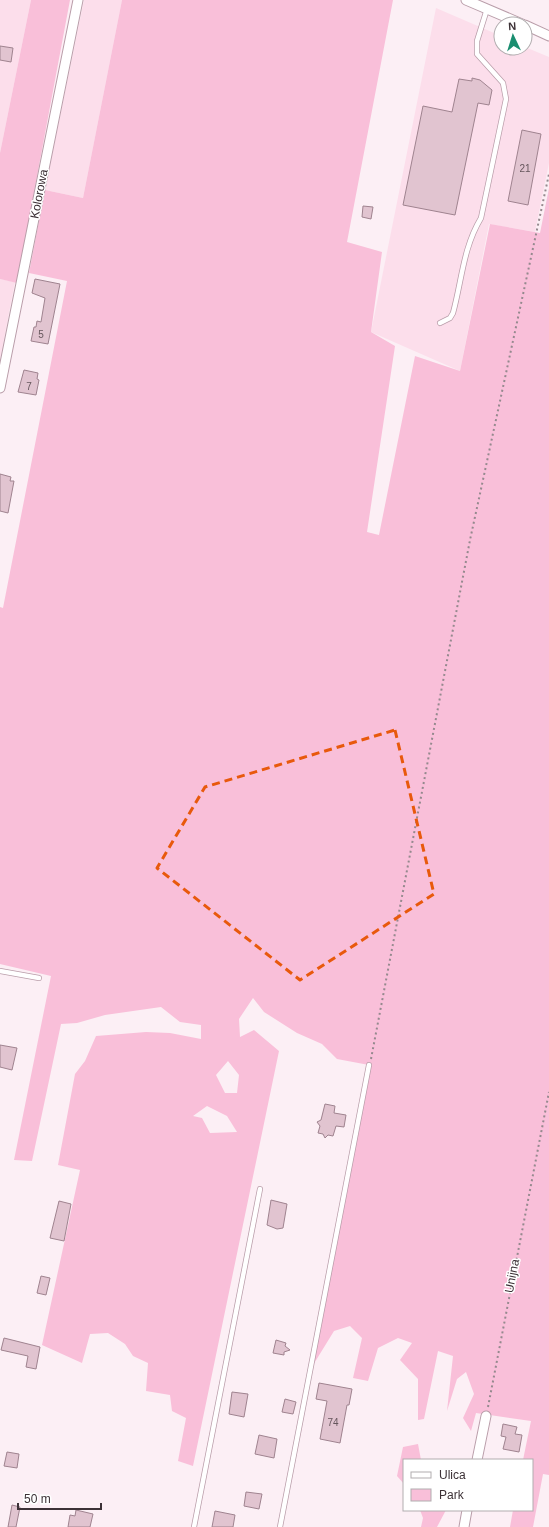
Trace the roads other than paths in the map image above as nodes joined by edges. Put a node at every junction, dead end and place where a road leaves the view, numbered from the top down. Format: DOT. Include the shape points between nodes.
graph roads {
  1 [pos="78,0"];
  2 [pos="466,0"];
  3 [pos="487,9"];
  4 [pos="503,16"];
  5 [pos="533,29"];
  6 [pos="549,36"];
  7 [pos="440,323"];
  8 [pos="0,388"];
  9 [pos="0,971"];
  10 [pos="39,978"];
  11 [pos="369,1065"];
  12 [pos="260,1188"];
  13 [pos="486,1416"];
  14 [pos="477,1459"];
  15 [pos="467,1511"];
  16 [pos="194,1527"];
  17 [pos="280,1527"];
  18 [pos="464,1527"];
  1 -- 8 [label="street, Kolorowa"];
  2 -- 3 [label="street"];
  3 -- 4 [label="street"];
  3 -- 7 [label="lane" via="477,41 477,54 503,83 506,99 481,218 467,248 454,313"];
  5 -- 6 [label="street"];
  9 -- 10 [label="lane"];
  11 -- 17 [label="lane"];
  12 -- 16 [label="lane"];
  13 -- 14 [label="street"];
  15 -- 18 [label="street"];
}
